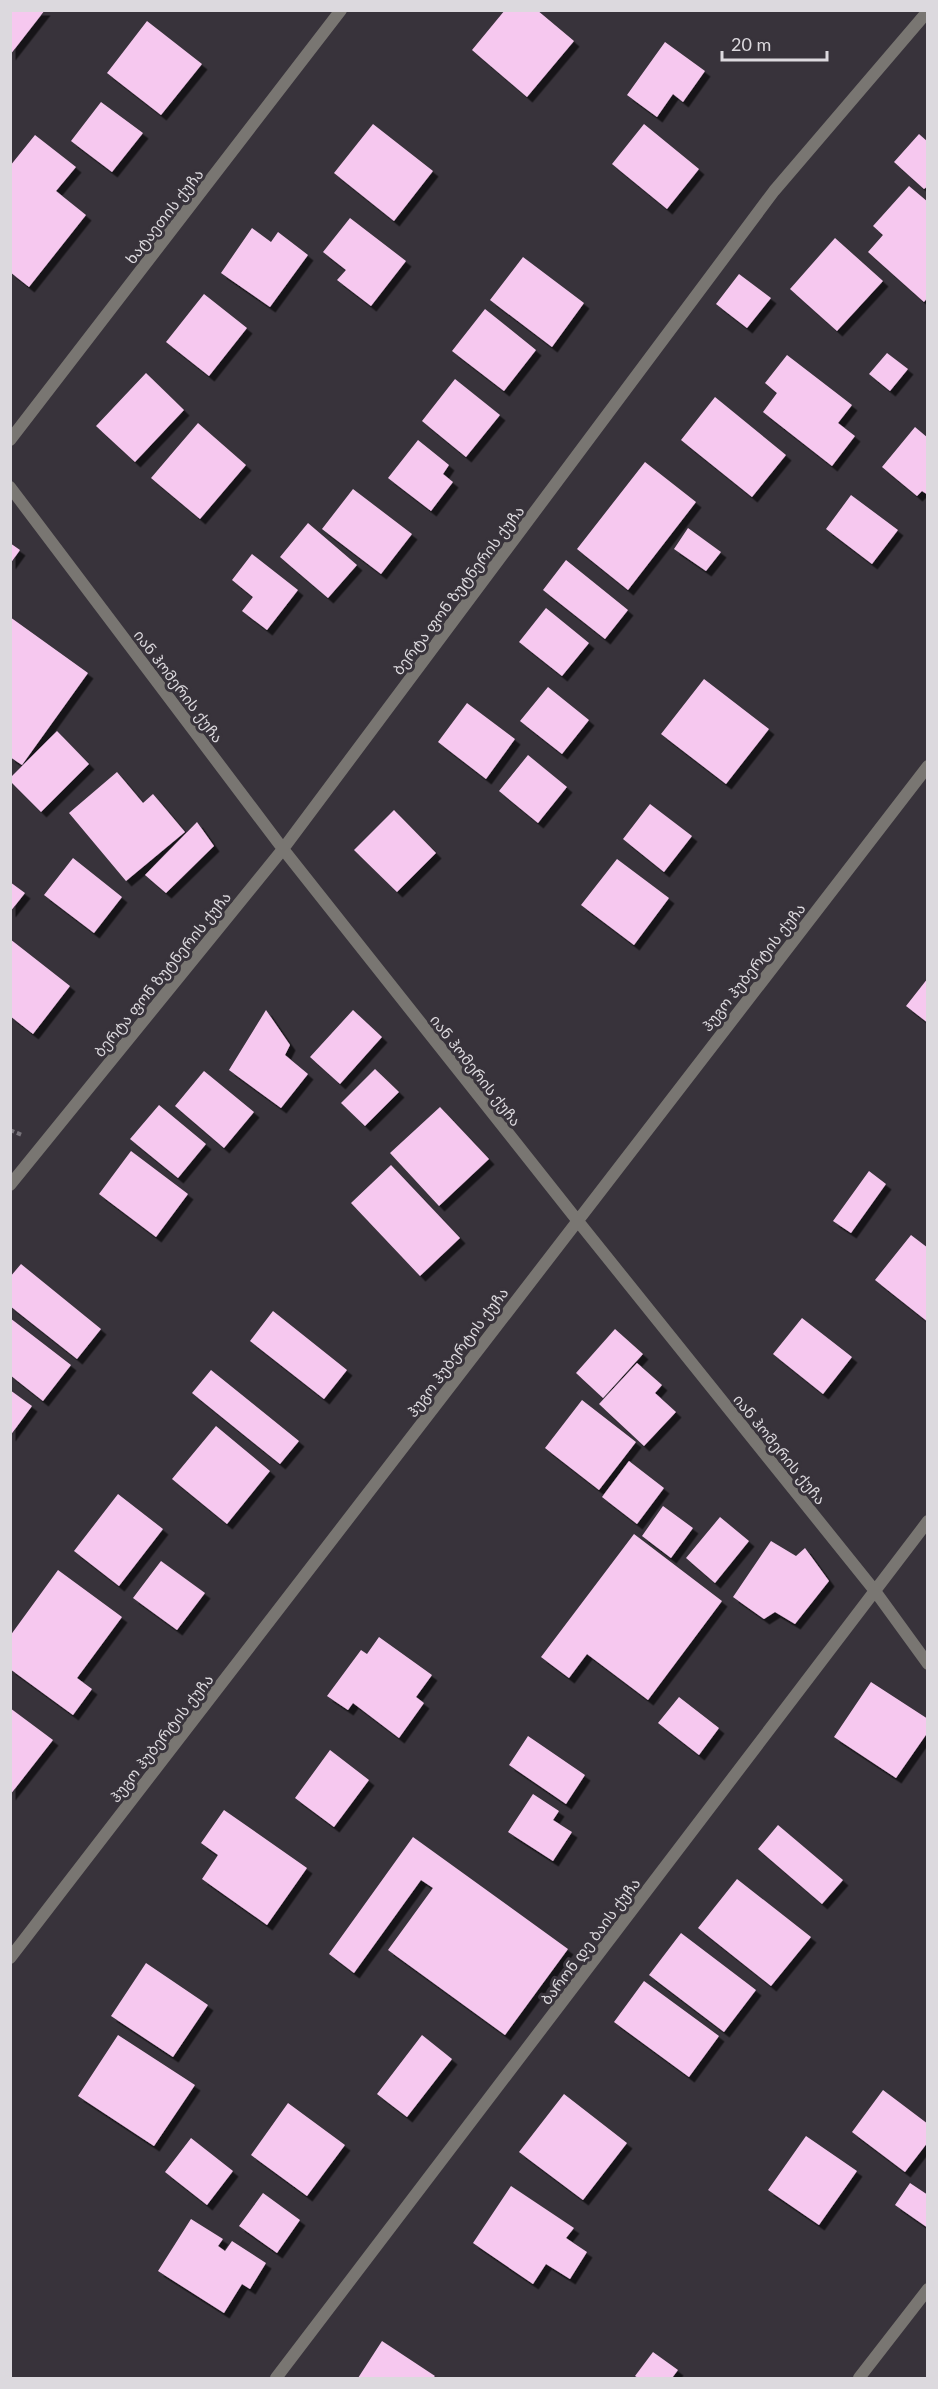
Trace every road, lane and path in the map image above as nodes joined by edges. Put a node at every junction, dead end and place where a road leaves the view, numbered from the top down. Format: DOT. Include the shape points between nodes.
graph roads {
  1 [pos="341,10"];
  2 [pos="927,11"];
  3 [pos="10,441"];
  4 [pos="10,487"];
  5 [pos="927,766"];
  6 [pos="283,849"];
  7 [pos="10,1185"];
  8 [pos="577,1221"];
  9 [pos="927,1521"];
  10 [pos="875,1591"];
  11 [pos="927,1664"];
  12 [pos="10,1958"];
  13 [pos="927,2289"];
  14 [pos="276,2379"];
  15 [pos="859,2379"];
  1 -- 3 [label="street, ხატაეთის ქუჩა"];
  2 -- 6 [label="street, ბერტა ფონ ზუტნერის ქუჩა" via="774,190"];
  4 -- 6 [label="street, იან ჰომერის ქუჩა"];
  5 -- 8 [label="street, ჰუგო ჰუბერტის ქუჩა"];
  6 -- 7 [label="street, ბერტა ფონ ზუტნერის ქუჩა"];
  6 -- 8 [label="street, იან ჰომერის ქუჩა"];
  8 -- 10 [label="street, იან ჰომერის ქუჩა"];
  8 -- 12 [label="street, ჰუგო ჰუბერტის ქუჩა"];
  9 -- 10 [label="street, ბარონ დე ბაის ქუჩა"];
  10 -- 11 [label="street, იან ჰომერის ქუჩა"];
  10 -- 14 [label="street, ბარონ დე ბაის ქუჩა"];
  13 -- 15 [label="street"];
}
